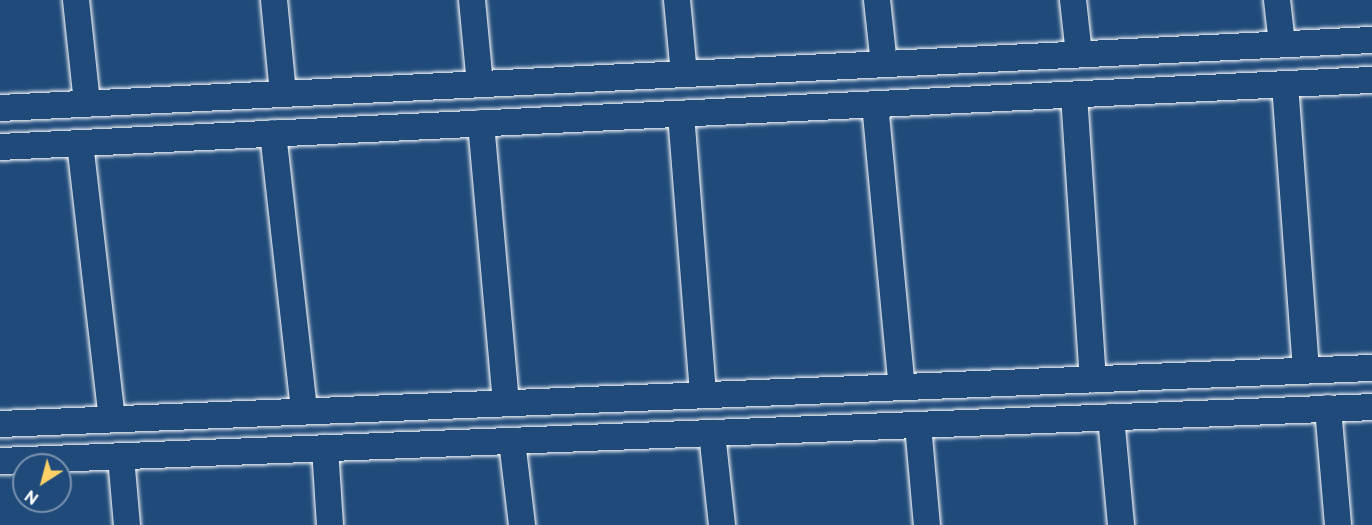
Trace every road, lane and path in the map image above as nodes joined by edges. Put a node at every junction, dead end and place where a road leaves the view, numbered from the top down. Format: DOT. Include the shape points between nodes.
graph roads {
  1 [pos="76,0"];
  2 [pos="274,0"];
  3 [pos="471,0"];
  4 [pos="677,0"];
  5 [pos="877,0"];
  6 [pos="1073,0"];
  7 [pos="1277,0"];
  8 [pos="1372,40"];
  9 [pos="1282,44"];
  10 [pos="1079,54"];
  11 [pos="884,64"];
  12 [pos="684,74"];
  13 [pos="1372,80"];
  14 [pos="480,84"];
  15 [pos="1285,84"];
  16 [pos="283,94"];
  17 [pos="1074,95"];
  18 [pos="87,103"];
  19 [pos="875,104"];
  20 [pos="0,108"];
  21 [pos="681,114"];
  22 [pos="481,123"];
  23 [pos="273,133"];
  24 [pos="80,143"];
  25 [pos="0,147"];
  26 [pos="1372,368"];
  27 [pos="1306,370"];
  28 [pos="1092,379"];
  29 [pos="902,387"];
  30 [pos="703,395"];
  31 [pos="506,403"];
  32 [pos="1372,407"];
  33 [pos="1328,408"];
  34 [pos="304,411"];
  35 [pos="1111,417"];
  36 [pos="112,419"];
  37 [pos="0,424"];
  38 [pos="918,425"];
  39 [pos="712,433"];
  40 [pos="512,441"];
  41 [pos="325,448"];
  42 [pos="121,457"];
  43 [pos="0,461"];
  44 [pos="127,525"];
  45 [pos="330,525"];
  46 [pos="522,525"];
  47 [pos="722,525"];
  48 [pos="927,525"];
  49 [pos="1121,525"];
  50 [pos="1338,525"];
  1 -- 18 [label="street"];
  2 -- 16 [label="street"];
  3 -- 14 [label="street"];
  4 -- 12 [label="street"];
  5 -- 11 [label="street"];
  6 -- 10 [label="street"];
  7 -- 9 [label="street"];
  8 -- 9 [label="street"];
  9 -- 10 [label="street"];
  10 -- 11 [label="street"];
  11 -- 12 [label="street"];
  12 -- 14 [label="street"];
  13 -- 15 [label="street"];
  14 -- 16 [label="street"];
  15 -- 17 [label="street"];
  15 -- 27 [label="street"];
  16 -- 18 [label="street"];
  17 -- 19 [label="street"];
  17 -- 28 [label="street"];
  18 -- 20 [label="street"];
  19 -- 21 [label="street"];
  19 -- 29 [label="street"];
  21 -- 22 [label="street"];
  21 -- 30 [label="street"];
  22 -- 23 [label="street"];
  22 -- 31 [label="street"];
  23 -- 24 [label="street"];
  23 -- 34 [label="street"];
  24 -- 25 [label="street"];
  24 -- 36 [label="street"];
  26 -- 27 [label="street"];
  27 -- 28 [label="street"];
  28 -- 29 [label="street"];
  29 -- 30 [label="street"];
  30 -- 31 [label="street"];
  31 -- 34 [label="street"];
  32 -- 33 [label="street"];
  33 -- 35 [label="street"];
  33 -- 50 [label="street"];
  34 -- 36 [label="street"];
  35 -- 38 [label="street"];
  35 -- 49 [label="street"];
  36 -- 37 [label="street"];
  38 -- 39 [label="street"];
  38 -- 48 [label="street"];
  39 -- 40 [label="street"];
  39 -- 47 [label="street"];
  40 -- 41 [label="street"];
  40 -- 46 [label="street"];
  41 -- 42 [label="street"];
  41 -- 45 [label="street"];
  42 -- 43 [label="street"];
  42 -- 44 [label="street"];
}
